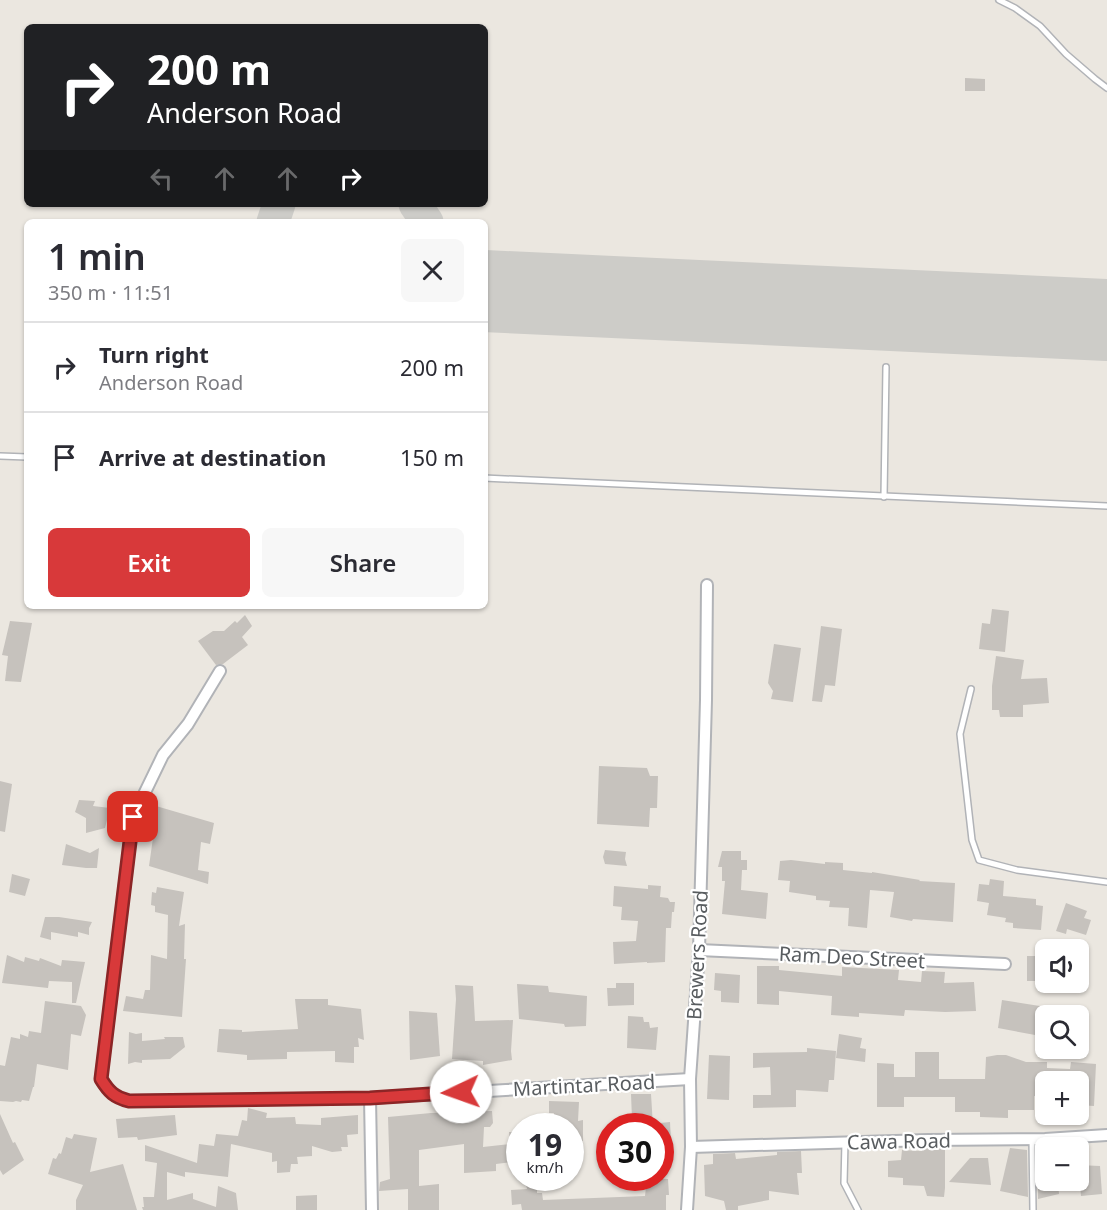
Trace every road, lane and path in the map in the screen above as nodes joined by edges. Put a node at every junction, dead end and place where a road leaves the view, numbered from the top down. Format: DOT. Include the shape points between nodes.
graph roads {
  1 [pos="999,0"];
  2 [pos="1107,88"];
  3 [pos="886,367"];
  4 [pos="0,456"];
  5 [pos="24,457"];
  6 [pos="488,478"];
  7 [pos="884,497"];
  8 [pos="1107,506"];
  9 [pos="707,585"];
  10 [pos="220,671"];
  11 [pos="971,689"];
  12 [pos="1107,882"];
  13 [pos="699,950"];
  14 [pos="1005,964"];
  15 [pos="690,1078"];
  16 [pos="370,1098"];
  17 [pos="1107,1134"];
  18 [pos="1032,1139"];
  19 [pos="845,1142"];
  20 [pos="691,1147"];
  21 [pos="372,1210"];
  22 [pos="687,1210"];
  23 [pos="858,1210"];
  24 [pos="1033,1210"];
  1 -- 2 [label="lane" via="1040,27"];
  3 -- 7 [label="lane"];
  4 -- 5 [label="lane"];
  6 -- 7 [label="lane"];
  7 -- 8 [label="lane"];
  9 -- 13 [label="street, Brewers Road"];
  10 -- 16 [label="street, Martintar Road" via="188,724 163,754 133,817 101,1079 118,1098 129,1101"];
  11 -- 12 [label="lane" via="960,735 972,840 980,860 1017,870"];
  13 -- 14 [label="street, Ram Deo Street"];
  13 -- 15 [label="street, Brewers Road"];
  15 -- 16 [label="street, Martintar Road"];
  15 -- 20 [label="street, Brewers Road"];
  16 -- 21 [label="street"];
  17 -- 18 [label="street, Cawa Road"];
  18 -- 19 [label="street, Cawa Road"];
  18 -- 24 [label="lane"];
  19 -- 20 [label="street, Cawa Road"];
  19 -- 23 [label="lane" via="844,1183"];
  20 -- 22 [label="street, Brewers Road"];
}
